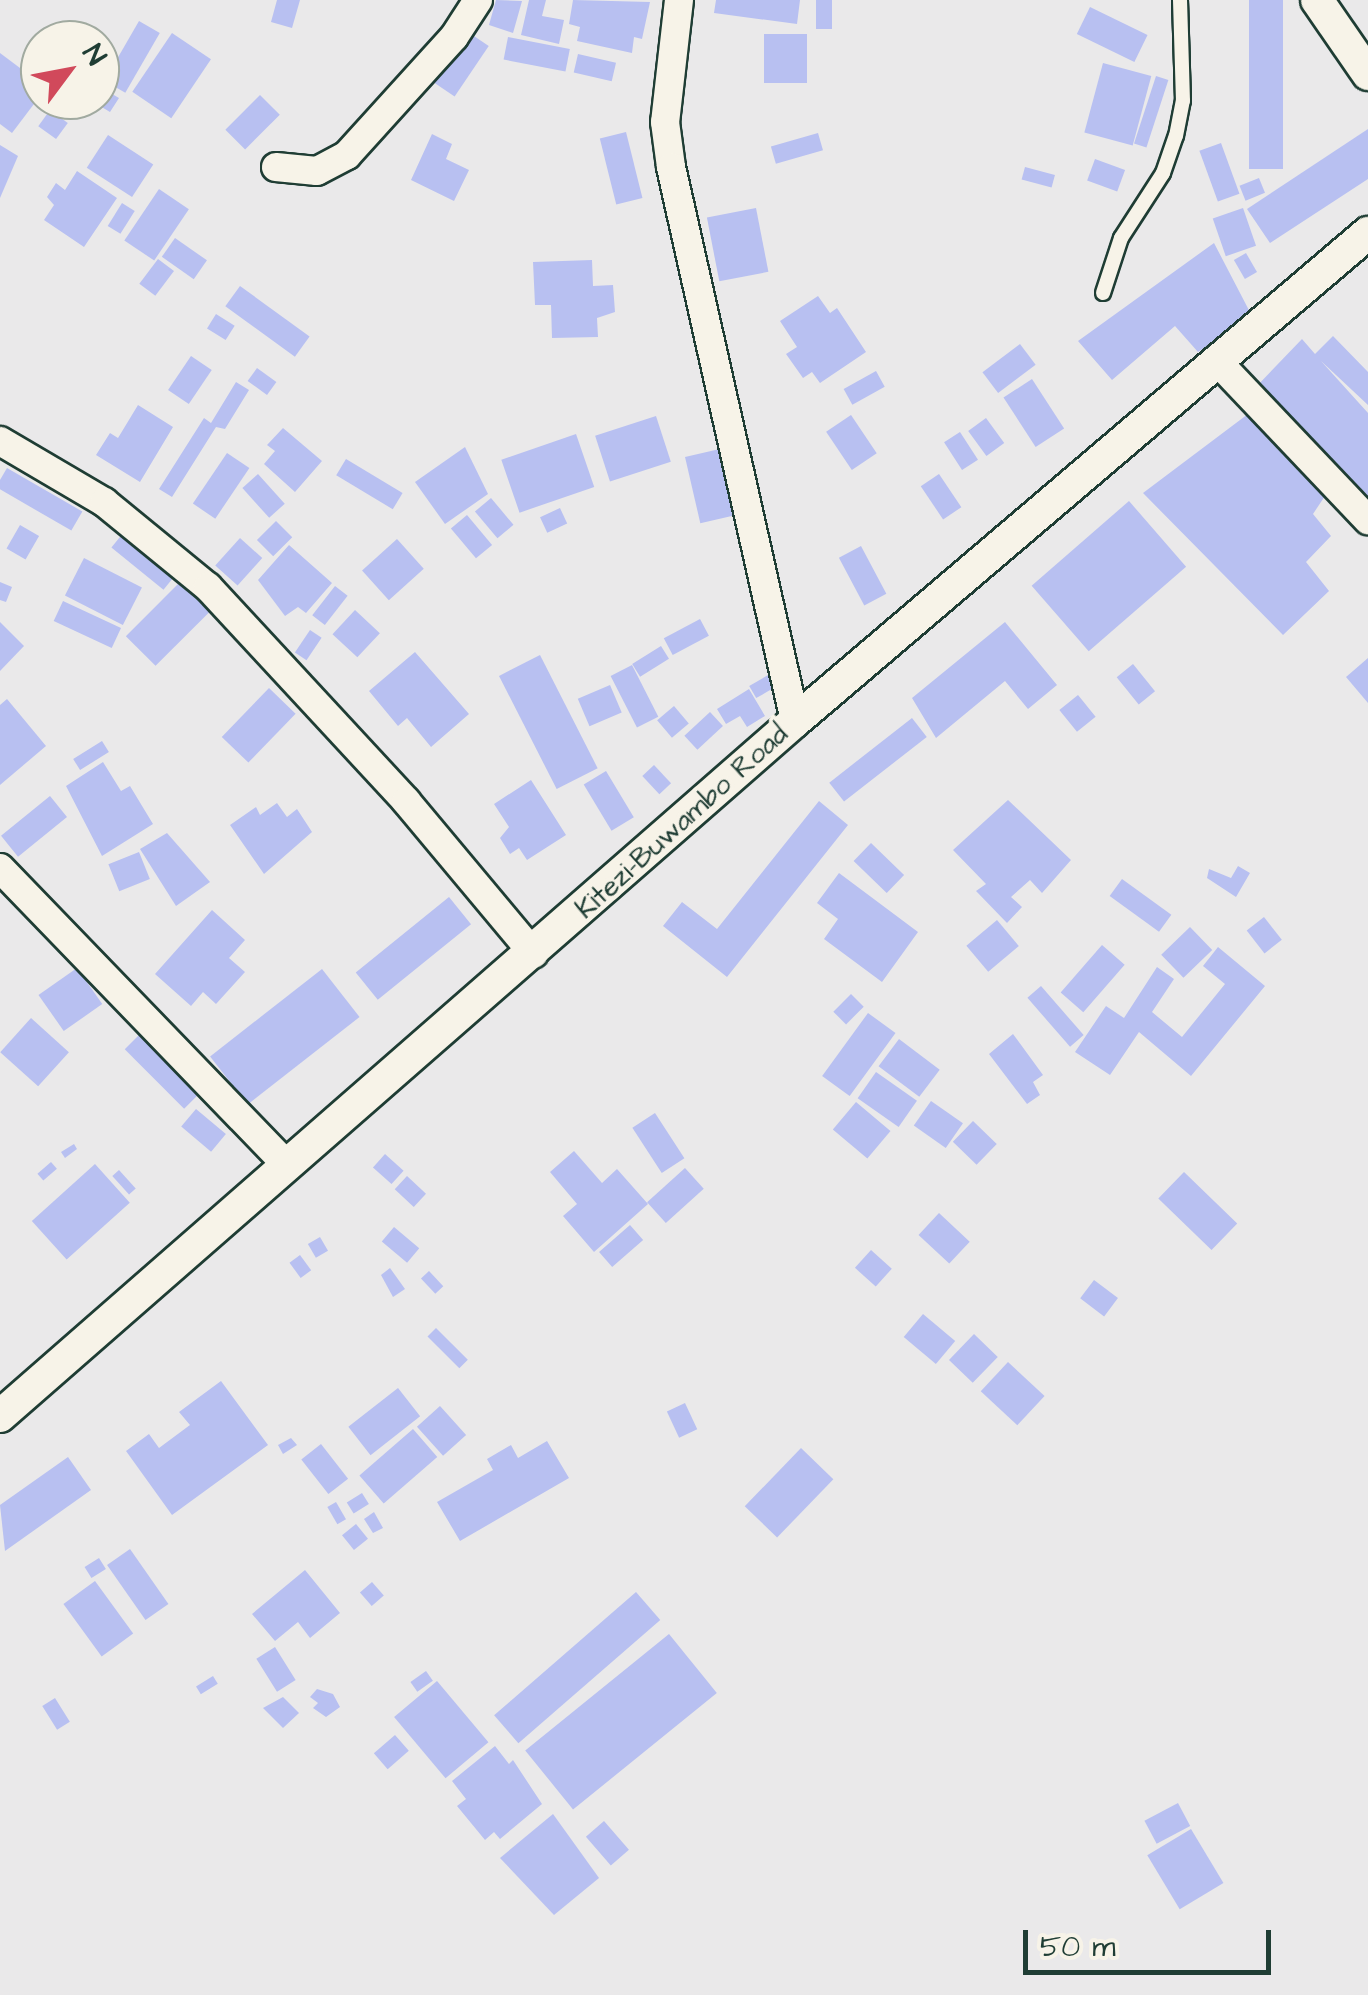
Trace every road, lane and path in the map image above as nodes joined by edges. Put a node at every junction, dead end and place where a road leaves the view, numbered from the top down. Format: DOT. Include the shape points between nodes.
graph roads {
  1 [pos="478,0"];
  2 [pos="679,0"];
  3 [pos="1180,0"];
  4 [pos="1317,0"];
  5 [pos="1368,74"];
  6 [pos="276,167"];
  7 [pos="1368,233"];
  8 [pos="1104,292"];
  9 [pos="1216,360"];
  10 [pos="0,441"];
  11 [pos="1368,520"];
  12 [pos="795,721"];
  13 [pos="0,868"];
  14 [pos="534,954"];
  15 [pos="288,1166"];
  16 [pos="0,1416"];
  1 -- 6 [label="street" via="454,37 347,156 317,170"];
  2 -- 12 [label="street" via="665,122 672,166"];
  3 -- 8 [label="lane" via="1183,101 1176,136 1163,173 1120,238"];
  4 -- 5 [label="street"];
  7 -- 9 [label="street, Kitezi-Buwambo Road"];
  9 -- 11 [label="street"];
  9 -- 12 [label="street, Kitezi-Buwambo Road"];
  10 -- 14 [label="street" via="136,525 208,588 406,801"];
  12 -- 14 [label="street, Kitezi-Buwambo Road"];
  13 -- 15 [label="street"];
  14 -- 15 [label="street, Kitezi-Buwambo Road"];
  15 -- 16 [label="street, Kitezi-Buwambo Road"];
}
